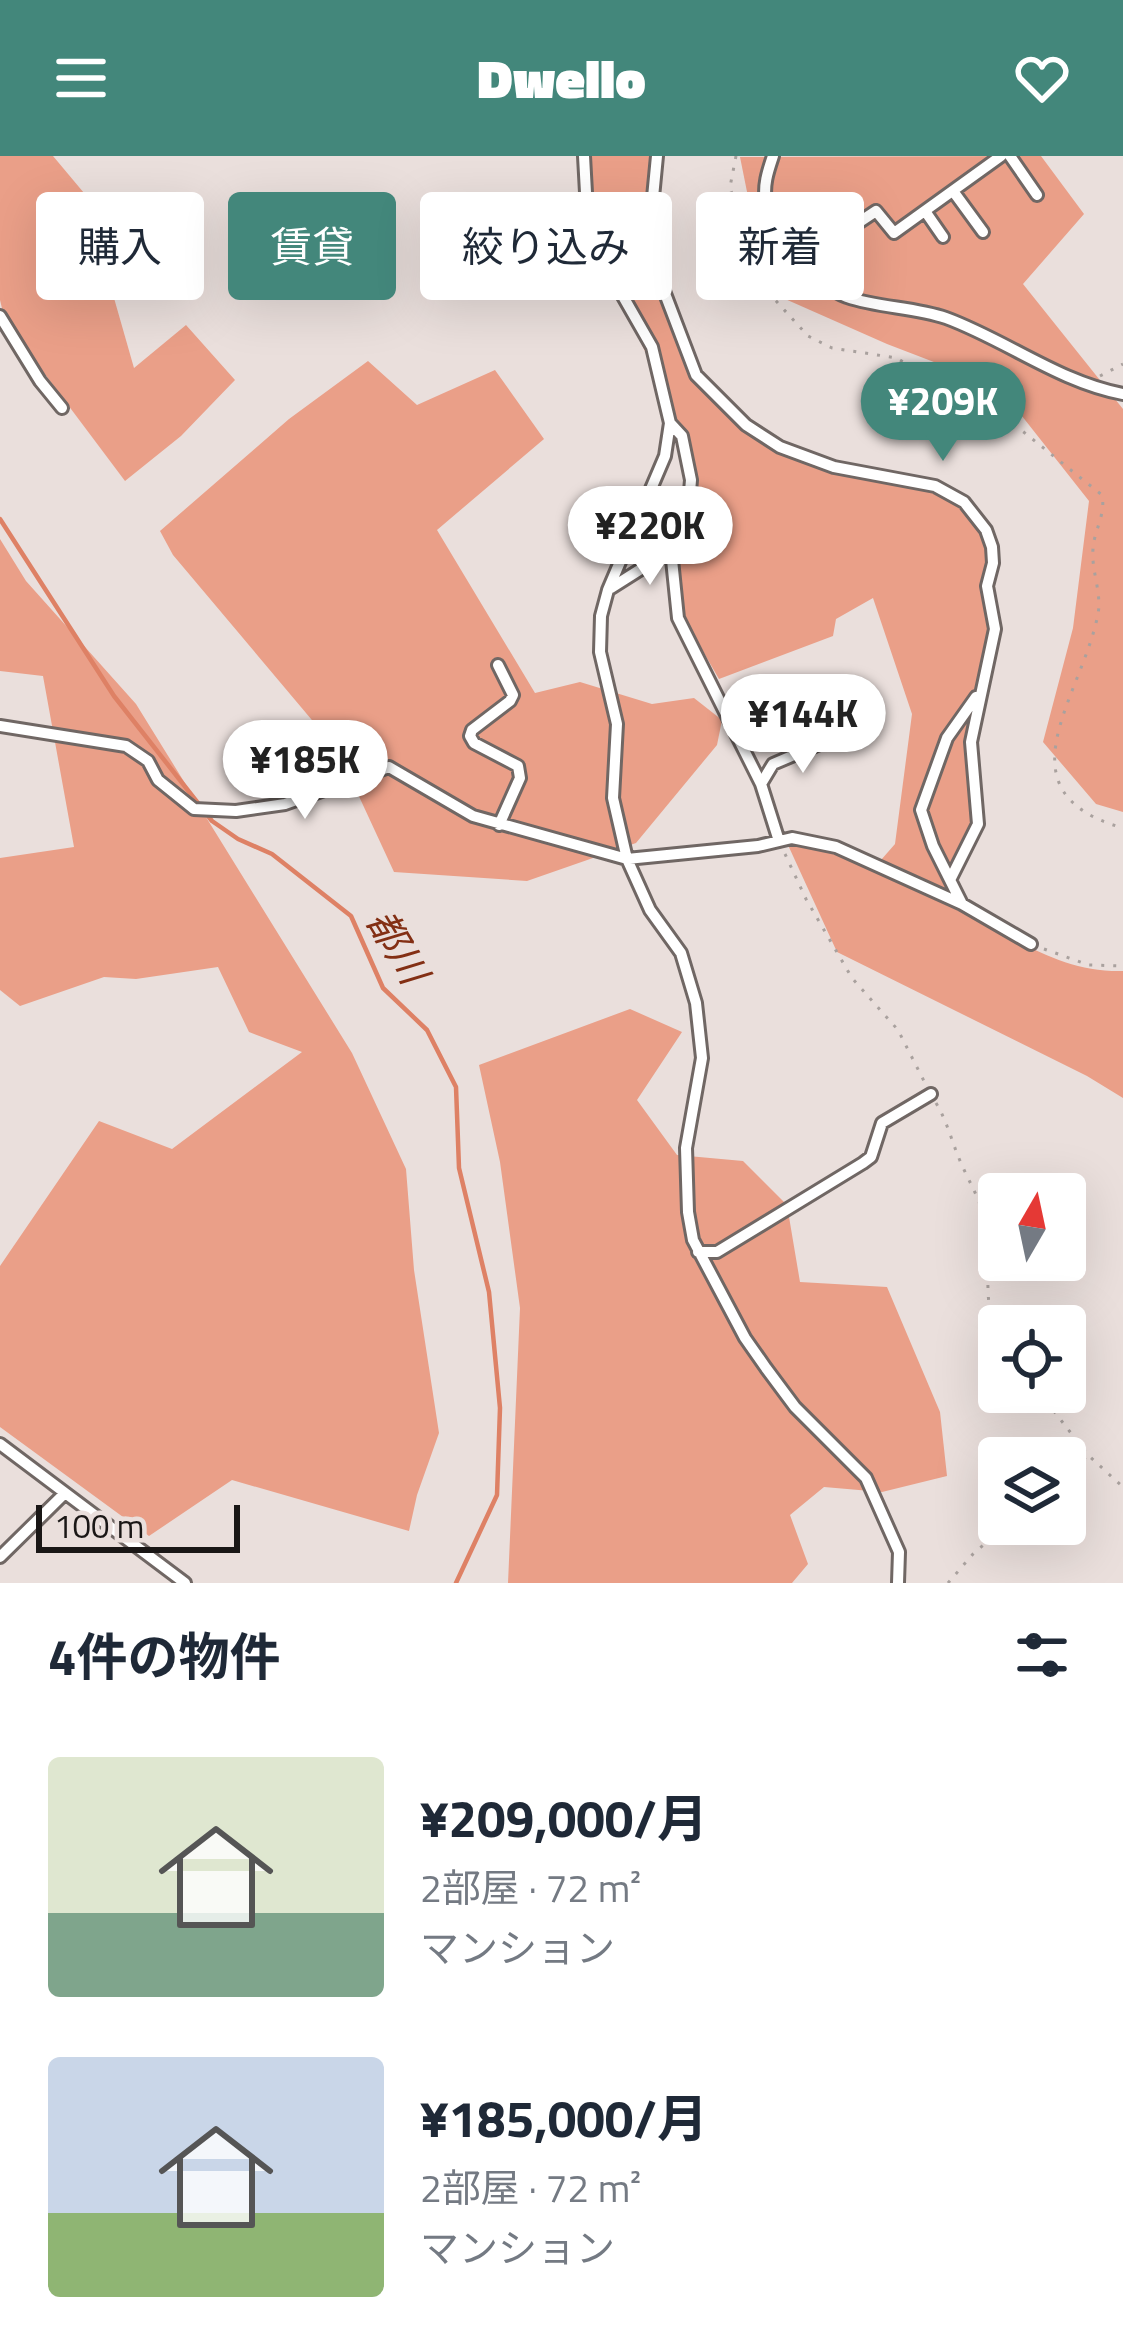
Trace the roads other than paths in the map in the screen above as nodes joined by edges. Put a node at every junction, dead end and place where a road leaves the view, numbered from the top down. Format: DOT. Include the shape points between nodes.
graph roads {
  1 [pos="584,156"];
  2 [pos="657,156"];
  3 [pos="773,156"];
  4 [pos="1005,156"];
  5 [pos="953,191"];
  6 [pos="765,192"];
  7 [pos="1037,195"];
  8 [pos="925,211"];
  9 [pos="864,219"];
  10 [pos="983,232"];
  11 [pos="943,237"];
  12 [pos="862,300"];
  13 [pos="0,316"];
  14 [pos="1123,394"];
  15 [pos="62,408"];
  16 [pos="670,423"];
  17 [pos="671,550"];
  18 [pos="608,590"];
  19 [pos="498,665"];
  20 [pos="982,689"];
  21 [pos="0,726"];
  22 [pos="822,743"];
  23 [pos="761,784"];
  24 [pos="499,824"];
  25 [pos="779,841"];
  26 [pos="626,859"];
  27 [pos="951,878"];
  28 [pos="962,904"];
  29 [pos="1031,944"];
  30 [pos="931,1094"];
  31 [pos="698,1252"];
  32 [pos="0,1444"];
  33 [pos="64,1494"];
  34 [pos="0,1557"];
  35 [pos="185,1583"];
  36 [pos="898,1583"];
  1 -- 16 [label="street" via="596,249 652,347"];
  2 -- 20 [label="street" via="648,249 696,375 780,447 834,467 935,486 964,502 986,530 994,628"];
  3 -- 6 [label="street"];
  4 -- 5 [label="street"];
  4 -- 7 [label="street"];
  5 -- 8 [label="street"];
  5 -- 10 [label="street"];
  8 -- 9 [label="street" via="894,233 876,211"];
  8 -- 11 [label="street"];
  12 -- 14 [label="street" via="944,318"];
  13 -- 15 [label="street"];
  16 -- 17 [label="street" via="682,436 691,480"];
  16 -- 18 [label="street" via="665,456"];
  17 -- 18 [label="street"];
  17 -- 23 [label="street" via="679,618"];
  18 -- 26 [label="street" via="600,652 617,724 613,797"];
  19 -- 24 [label="street" via="511,701 470,736 518,766"];
  20 -- 27 [label="street" via="971,742 978,824"];
  20 -- 27 [label="street" via="947,738 921,810"];
  21 -- 24 [label="street" via="126,746 194,809 285,804 389,766"];
  22 -- 23 [label="street" via="773,764"];
  23 -- 25 [label="street"];
  24 -- 26 [label="street"];
  25 -- 26 [label="street"];
  25 -- 28 [label="street" via="836,847"];
  26 -- 31 [label="street" via="681,953 696,1004 702,1058 686,1148"];
  27 -- 28 [label="street"];
  28 -- 29 [label="street"];
  30 -- 31 [label="street" via="882,1123 863,1163 717,1252"];
  31 -- 36 [label="street" via="795,1407 866,1478 899,1552"];
  32 -- 33 [label="street"];
  33 -- 34 [label="street"];
  33 -- 35 [label="street"];
}
